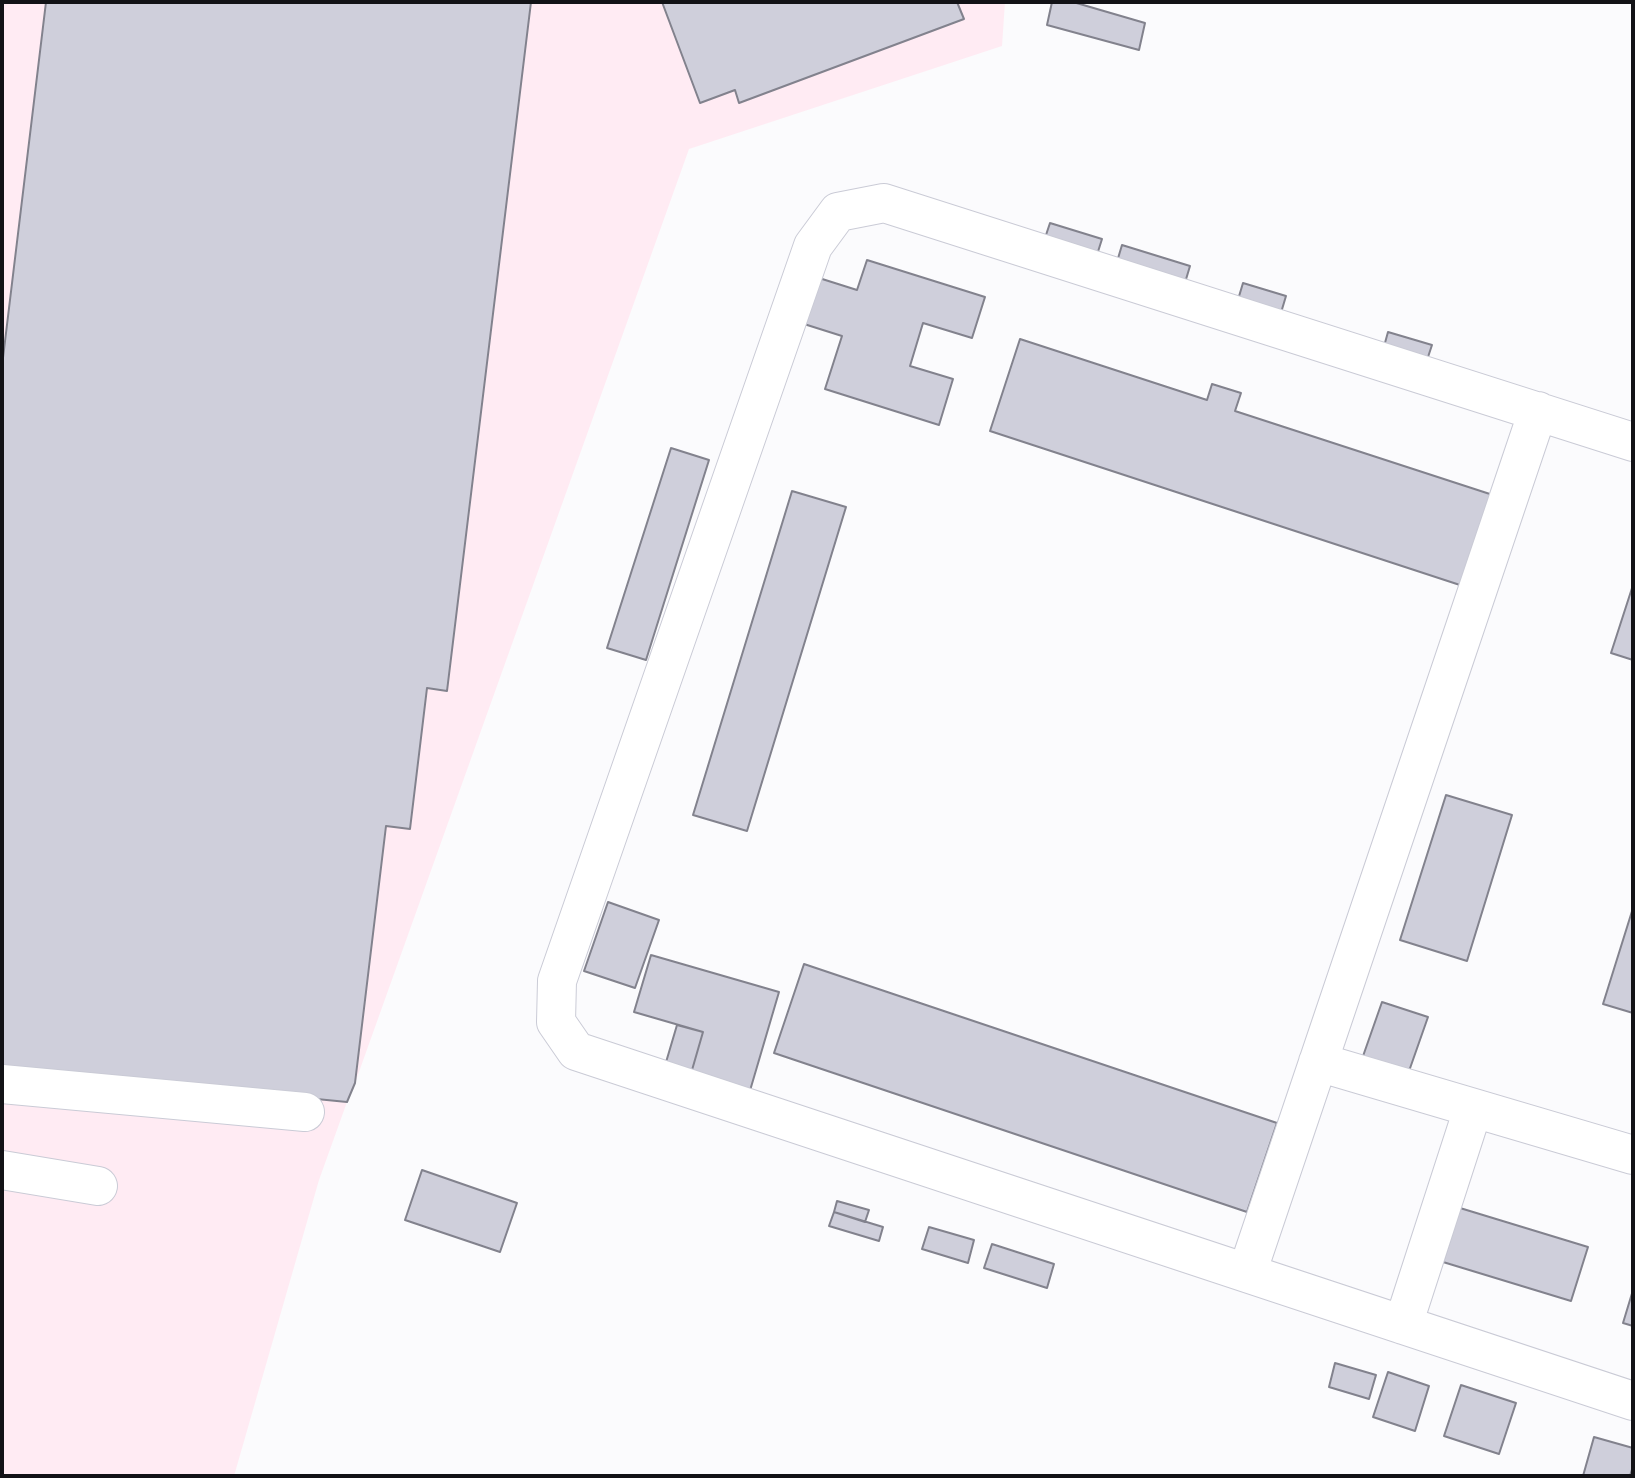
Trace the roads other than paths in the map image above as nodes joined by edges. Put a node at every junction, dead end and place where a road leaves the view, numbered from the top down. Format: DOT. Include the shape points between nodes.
graph roads {
  1 [pos="1538,411"];
  2 [pos="1633,442"];
  3 [pos="1318,1062"];
  4 [pos="2,1084"];
  5 [pos="1473,1109"];
  6 [pos="305,1112"];
  7 [pos="1633,1155"];
  8 [pos="2,1170"];
  9 [pos="98,1186"];
  10 [pos="1247,1273"];
  11 [pos="1403,1325"];
  12 [pos="1633,1401"];
  1 -- 2 [label="street"];
  1 -- 3 [label="street"];
  1 -- 10 [label="street" via="884,203 838,212 813,246 556,981 555,1022 576,1051"];
  3 -- 5 [label="street"];
  3 -- 10 [label="street"];
  4 -- 6 [label="street"];
  5 -- 7 [label="street"];
  5 -- 11 [label="street"];
  8 -- 9 [label="street"];
  10 -- 11 [label="street"];
  11 -- 12 [label="street"];
}
